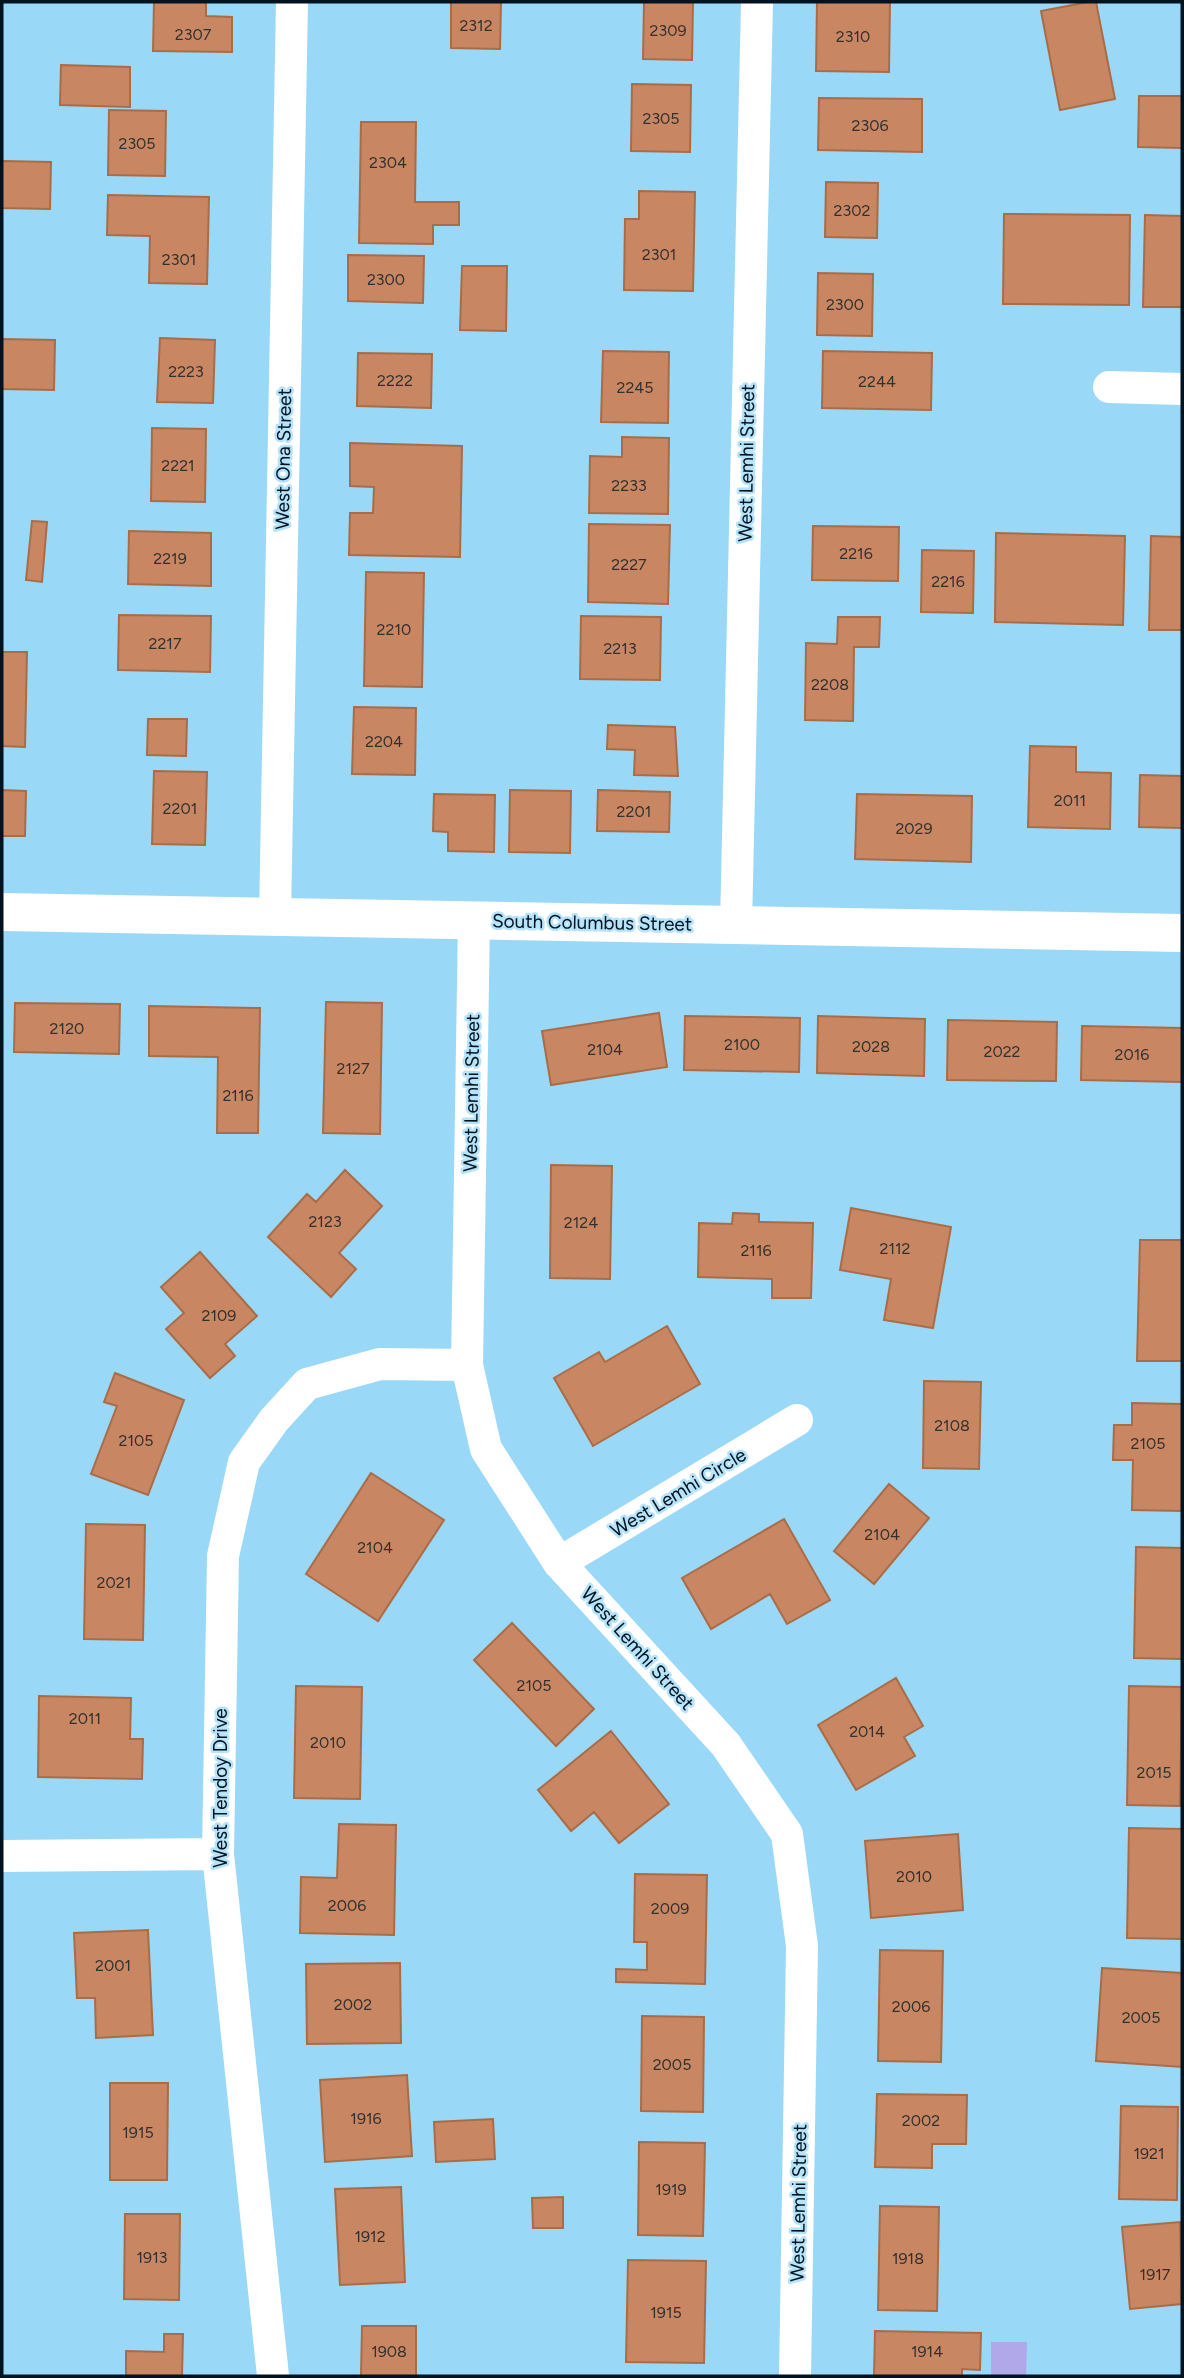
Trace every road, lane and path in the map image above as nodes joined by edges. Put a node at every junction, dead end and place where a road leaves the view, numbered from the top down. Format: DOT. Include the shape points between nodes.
graph roads {
  1 [pos="292,2"];
  2 [pos="757,2"];
  3 [pos="1109,387"];
  4 [pos="1182,389"];
  5 [pos="2,912"];
  6 [pos="275,917"];
  7 [pos="474,920"];
  8 [pos="736,925"];
  9 [pos="1182,933"];
  10 [pos="467,1365"];
  11 [pos="797,1420"];
  12 [pos="559,1563"];
  13 [pos="218,1854"];
  14 [pos="2,1856"];
  15 [pos="273,2376"];
  16 [pos="795,2376"];
  1 -- 6 [label="street, West Ona Street"];
  2 -- 8 [label="street, West Lemhi Street"];
  3 -- 4 [label="street"];
  5 -- 6 [label="street, South Columbus Street"];
  6 -- 7 [label="street, South Columbus Street"];
  7 -- 8 [label="street, South Columbus Street"];
  7 -- 10 [label="street, West Lemhi Street"];
  8 -- 9 [label="street, South Columbus Street"];
  10 -- 12 [label="street, West Lemhi Street" via="486,1449"];
  10 -- 13 [label="street, West Tendoy Drive" via="380,1364 307,1384 274,1419 244,1462 223,1556"];
  11 -- 12 [label="street, West Lemhi Circle"];
  12 -- 16 [label="street, West Lemhi Street" via="726,1745 787,1834 802,1946"];
  13 -- 14 [label="street"];
  13 -- 15 [label="street, West Tendoy Drive"];
}
